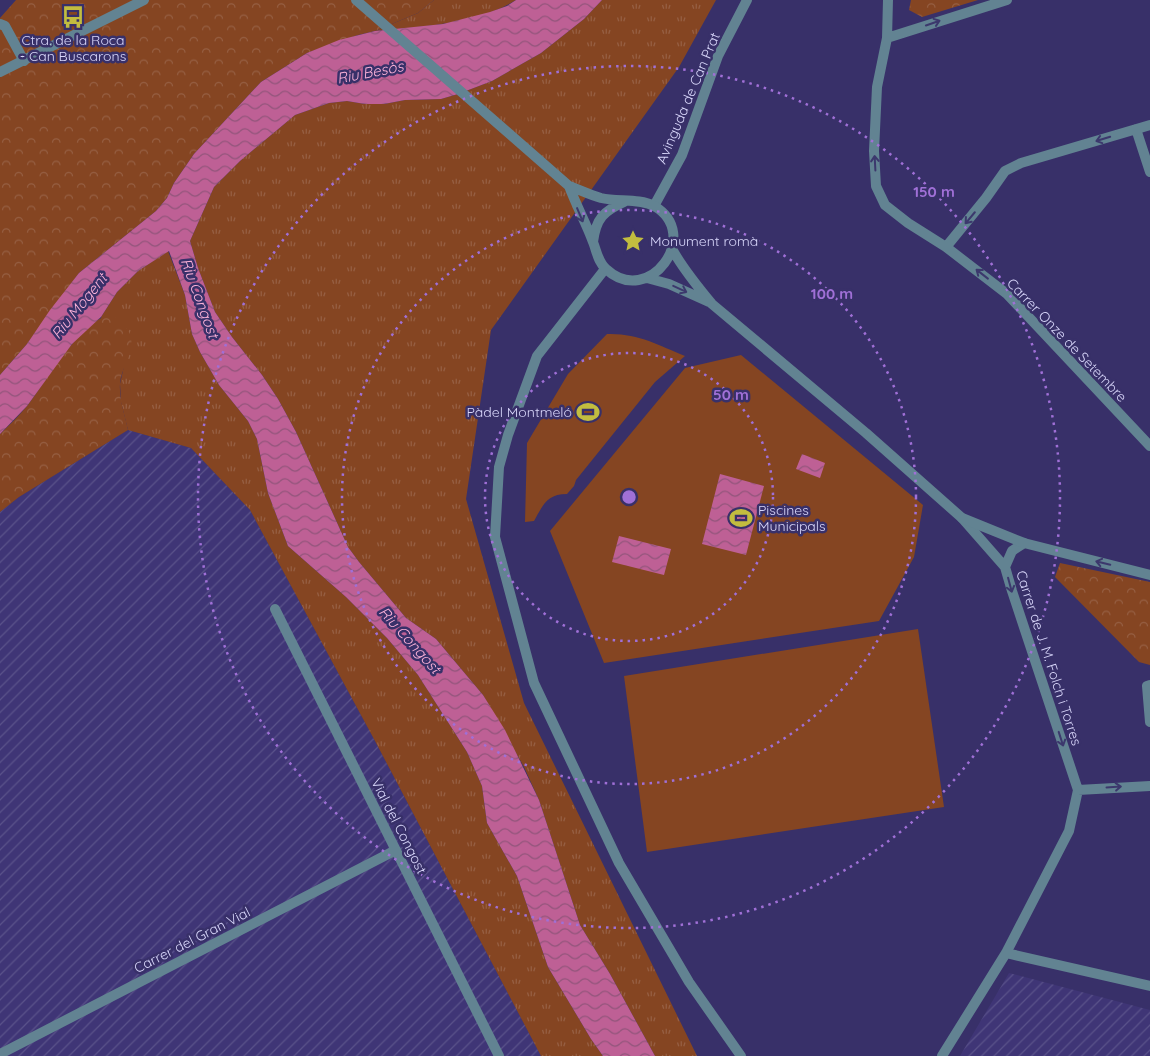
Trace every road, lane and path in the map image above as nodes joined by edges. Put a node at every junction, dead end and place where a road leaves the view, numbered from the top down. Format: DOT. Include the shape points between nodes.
graph roads {
  1 [pos="144,0"];
  2 [pos="356,0"];
  3 [pos="747,0"];
  4 [pos="888,0"];
  5 [pos="1007,0"];
  6 [pos="0,24"];
  7 [pos="887,38"];
  8 [pos="24,61"];
  9 [pos="0,72"];
  10 [pos="1150,125"];
  11 [pos="1136,129"];
  12 [pos="1150,172"];
  13 [pos="569,186"];
  14 [pos="624,202"];
  15 [pos="654,206"];
  16 [pos="593,243"];
  17 [pos="946,247"];
  18 [pos="672,249"];
  19 [pos="605,269"];
  20 [pos="647,278"];
  21 [pos="712,304"];
  22 [pos="1148,442"];
  23 [pos="962,518"];
  24 [pos="1024,543"];
  25 [pos="1005,566"];
  26 [pos="1150,575"];
  27 [pos="275,609"];
  28 [pos="1150,685"];
  29 [pos="1150,722"];
  30 [pos="1150,786"];
  31 [pos="1078,790"];
  32 [pos="396,850"];
  33 [pos="1006,953"];
  34 [pos="1150,986"];
  35 [pos="0,1054"];
  36 [pos="499,1056"];
  37 [pos="741,1056"];
  38 [pos="942,1056"];
  1 -- 8 [label="street"];
  2 -- 13 [label="street"];
  3 -- 15 [label="street, Avinguda de Can Prat" via="718,56 682,155"];
  4 -- 7 [label="street, Carrer Onze de Setembre"];
  7 -- 5 [label="street, one-way"];
  6 -- 8 [label="street" via="5,26"];
  17 -- 7 [label="street, Carrer Onze de Setembre, one-way" via="885,205 876,186 877,87"];
  8 -- 9 [label="street"];
  10 -- 11 [label="street"];
  11 -- 12 [label="street"];
  11 -- 17 [label="street, one-way" via="1021,163 1005,171"];
  13 -- 14 [label="street" via="601,198"];
  13 -- 16 [label="street, one-way"];
  14 -- 15 [label="street" via="641,201"];
  14 -- 16 [label="street" via="608,209 600,219"];
  15 -- 18 [label="street" via="669,222"];
  16 -- 19 [label="street"];
  22 -- 17 [label="street, Carrer Onze de Setembre, one-way" via="1007,294"];
  18 -- 20 [label="street" via="665,265"];
  18 -- 21 [label="street"];
  19 -- 20 [label="street" via="628,280"];
  19 -- 37 [label="street" via="537,356 499,467 495,538 534,683 542,701 619,862 689,982"];
  20 -- 21 [label="street, one-way" via="669,284"];
  21 -- 23 [label="street"];
  23 -- 24 [label="street"];
  23 -- 25 [label="street, Carrer de J. M. Folch i Torres"];
  24 -- 25 [label="street" via="1012,551"];
  26 -- 24 [label="street, one-way"];
  25 -- 31 [label="street, Carrer de J. M. Folch i Torres, one-way"];
  27 -- 32 [label="street, Vial del Congost"];
  28 -- 29 [label="street" via="1147,686"];
  31 -- 30 [label="street, one-way"];
  31 -- 33 [label="street" via="1069,831"];
  32 -- 35 [label="street, Carrer del Gran Vial"];
  32 -- 36 [label="street, Vial del Congost"];
  33 -- 34 [label="street"];
  33 -- 38 [label="street"];
}
